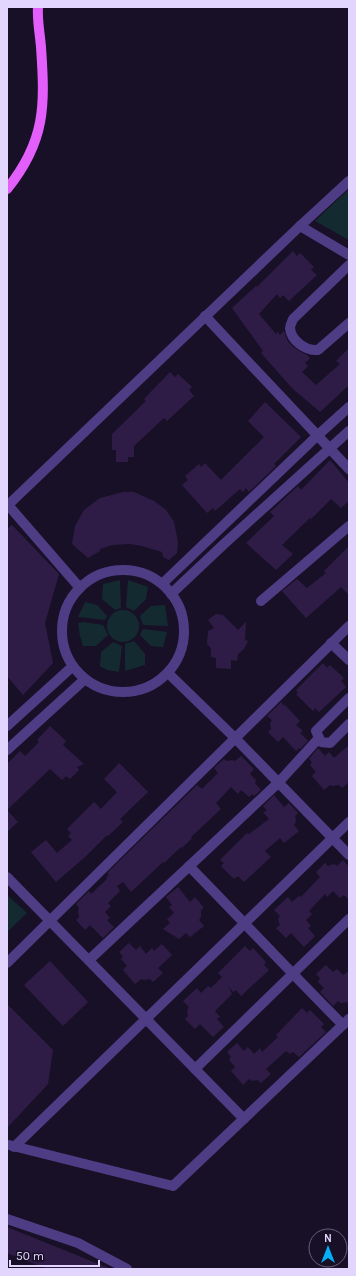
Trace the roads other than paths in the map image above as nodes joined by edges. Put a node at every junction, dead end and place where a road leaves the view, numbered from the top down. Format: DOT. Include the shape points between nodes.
graph roads {
  1 [pos="38,7"];
  2 [pos="349,181"];
  3 [pos="7,189"];
  4 [pos="300,226"];
  5 [pos="349,255"];
  6 [pos="349,265"];
  7 [pos="205,316"];
  8 [pos="349,323"];
  9 [pos="349,407"];
  10 [pos="349,431"];
  11 [pos="318,436"];
  12 [pos="329,448"];
  13 [pos="349,469"];
  14 [pos="8,506"];
  15 [pos="349,526"];
  16 [pos="213,535"];
  17 [pos="224,544"];
  18 [pos="163,583"];
  19 [pos="80,588"];
  20 [pos="171,594"];
  21 [pos="261,601"];
  22 [pos="349,626"];
  23 [pos="331,644"];
  24 [pos="349,660"];
  25 [pos="72,666"];
  26 [pos="168,673"];
  27 [pos="85,679"];
  28 [pos="349,698"];
  29 [pos="349,724"];
  30 [pos="7,726"];
  31 [pos="235,738"];
  32 [pos="320,738"];
  33 [pos="7,750"];
  34 [pos="278,783"];
  35 [pos="349,822"];
  36 [pos="332,838"];
  37 [pos="349,855"];
  38 [pos="189,866"];
  39 [pos="7,877"];
  40 [pos="349,919"];
  41 [pos="50,921"];
  42 [pos="245,923"];
  43 [pos="89,960"];
  44 [pos="7,963"];
  45 [pos="292,974"];
  46 [pos="146,1019"];
  47 [pos="346,1022"];
  48 [pos="195,1069"];
  49 [pos="244,1119"];
  50 [pos="10,1146"];
  51 [pos="7,1219"];
  52 [pos="127,1269"];
  1 -- 3 [label="main road" via="42,116 30,154 20,173"];
  2 -- 4 [label="street"];
  4 -- 5 [label="street"];
  4 -- 7 [label="street"];
  6 -- 8 [label="street" via="293,319 290,327 299,344 310,351 318,350"];
  7 -- 11 [label="street"];
  7 -- 14 [label="street"];
  9 -- 11 [label="street"];
  10 -- 12 [label="street"];
  11 -- 12 [label="street"];
  11 -- 16 [label="street"];
  12 -- 13 [label="street"];
  12 -- 17 [label="street"];
  14 -- 19 [label="street"];
  15 -- 21 [label="street"];
  16 -- 17 [label="street"];
  16 -- 18 [label="street"];
  17 -- 20 [label="street"];
  18 -- 19 [label="street" via="137,572 119,570 101,574"];
  18 -- 20 [label="street"];
  19 -- 25 [label="street" via="66,609 62,624 62,638"];
  20 -- 26 [label="street" via="183,616 185,631 177,661"];
  22 -- 23 [label="street"];
  23 -- 24 [label="street"];
  23 -- 31 [label="street"];
  25 -- 27 [label="street"];
  25 -- 30 [label="street"];
  26 -- 27 [label="street" via="154,684 137,691 119,692 101,688"];
  26 -- 31 [label="street"];
  27 -- 33 [label="street"];
  28 -- 32 [label="street" via="316,731"];
  29 -- 32 [label="street" via="330,743 321,742"];
  31 -- 34 [label="street"];
  31 -- 41 [label="street"];
  32 -- 34 [label="street"];
  34 -- 36 [label="street"];
  34 -- 38 [label="street"];
  35 -- 36 [label="street"];
  36 -- 37 [label="street"];
  36 -- 42 [label="street"];
  38 -- 42 [label="street"];
  38 -- 43 [label="street"];
  39 -- 41 [label="street"];
  40 -- 45 [label="street"];
  41 -- 43 [label="street"];
  41 -- 44 [label="street"];
  42 -- 45 [label="street"];
  42 -- 46 [label="street"];
  43 -- 46 [label="street"];
  45 -- 47 [label="street"];
  45 -- 48 [label="street"];
  46 -- 48 [label="street"];
  46 -- 50 [label="street"];
  47 -- 49 [label="street"];
  48 -- 49 [label="street"];
  49 -- 50 [label="street" via="173,1186"];
  51 -- 52 [label="street" via="78,1243"];
}
